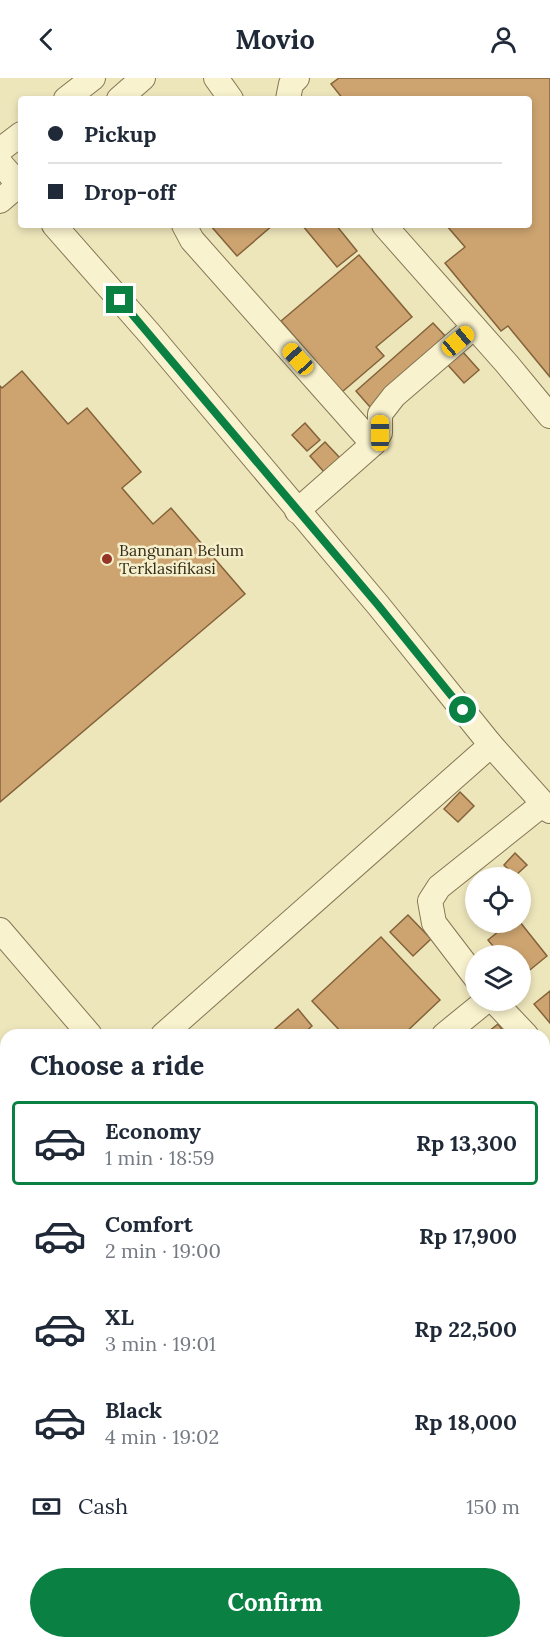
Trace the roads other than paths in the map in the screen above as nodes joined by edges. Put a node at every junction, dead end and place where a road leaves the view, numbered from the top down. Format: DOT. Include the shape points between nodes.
graph roads {
  1 [pos="93,78"];
  2 [pos="143,78"];
  3 [pos="216,78"];
  4 [pos="297,78"];
  5 [pos="70,96"];
  6 [pos="122,96"];
  7 [pos="229,96"];
  8 [pos="289,96"];
  9 [pos="18,136"];
  10 [pos="0,150"];
  11 [pos="0,163"];
  12 [pos="18,183"];
  13 [pos="18,187"];
  14 [pos="0,201"];
  15 [pos="57,228"];
  16 [pos="186,228"];
  17 [pos="387,228"];
  18 [pos="474,327"];
  19 [pos="550,416"];
  20 [pos="373,444"];
  21 [pos="297,511"];
  22 [pos="492,745"];
  23 [pos="547,808"];
  24 [pos="0,930"];
  25 [pos="465,964"];
  26 [pos="473,1011"];
  27 [pos="503,1011"];
  28 [pos="85,1029"];
  29 [pos="170,1029"];
  30 [pos="451,1029"];
  31 [pos="520,1029"];
  1 -- 5 [label="lane"];
  2 -- 6 [label="lane"];
  3 -- 7 [label="lane"];
  4 -- 8 [label="lane"];
  9 -- 10 [label="lane"];
  11 -- 12 [label="lane"];
  13 -- 14 [label="lane"];
  15 -- 21 [label="lane"];
  16 -- 20 [label="lane" via="192,240"];
  17 -- 18 [label="lane"];
  18 -- 19 [label="lane"];
  18 -- 20 [label="lane" via="394,396 380,414 380,433"];
  20 -- 21 [label="lane"];
  21 -- 22 [label="lane"];
  22 -- 23 [label="lane"];
  22 -- 29 [label="lane"];
  23 -- 25 [label="lane" via="438,887 430,901 434,923"];
  24 -- 28 [label="lane"];
  26 -- 30 [label="lane"];
  27 -- 31 [label="lane"];
}
